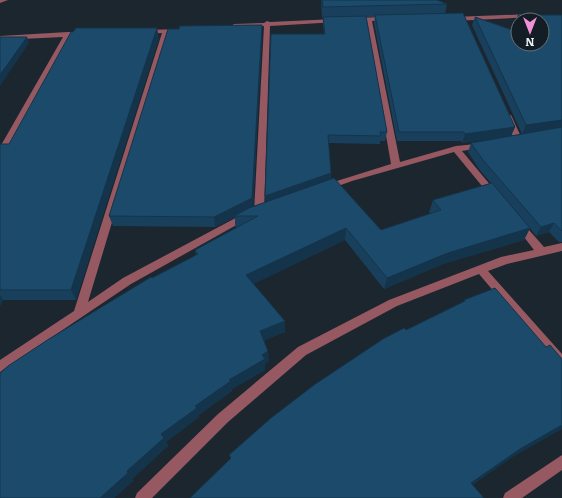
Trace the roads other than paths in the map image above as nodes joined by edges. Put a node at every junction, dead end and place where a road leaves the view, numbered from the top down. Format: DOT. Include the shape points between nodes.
graph roads {
  1 [pos="5,0"];
  2 [pos="0,1"];
  3 [pos="510,18"];
  4 [pos="393,19"];
  5 [pos="448,19"];
  6 [pos="369,20"];
  7 [pos="268,23"];
  8 [pos="228,27"];
  9 [pos="189,30"];
  10 [pos="166,32"];
  11 [pos="90,33"];
  12 [pos="136,33"];
  13 [pos="68,34"];
  14 [pos="0,38"];
  15 [pos="505,111"];
  16 [pos="518,139"];
  17 [pos="495,143"];
  18 [pos="456,149"];
  19 [pos="0,154"];
  20 [pos="396,166"];
  21 [pos="319,190"];
  22 [pos="501,203"];
  23 [pos="511,215"];
  24 [pos="562,246"];
  25 [pos="541,251"];
  26 [pos="480,270"];
  27 [pos="78,315"];
  28 [pos="562,363"];
  29 [pos="0,367"];
  30 [pos="562,462"];
  31 [pos="142,498"];
  32 [pos="510,498"];
  1 -- 2 [label="street"];
  3 -- 5 [label="street" via="465,22"];
  4 -- 6 [label="street"];
  6 -- 7 [label="street"];
  6 -- 20 [label="street"];
  7 -- 8 [label="street"];
  7 -- 27 [label="street" via="263,210 246,216 127,282"];
  9 -- 10 [label="street"];
  10 -- 12 [label="street"];
  10 -- 27 [label="street"];
  11 -- 13 [label="street"];
  13 -- 14 [label="street"];
  13 -- 19 [label="street"];
  15 -- 16 [label="street"];
  17 -- 18 [label="street"];
  18 -- 20 [label="street"];
  18 -- 22 [label="street"];
  20 -- 21 [label="street"];
  23 -- 25 [label="street"];
  24 -- 25 [label="street"];
  25 -- 26 [label="street"];
  26 -- 28 [label="street"];
  26 -- 31 [label="street" via="393,303 302,351 223,418"];
  27 -- 29 [label="street"];
  30 -- 32 [label="street"];
}
